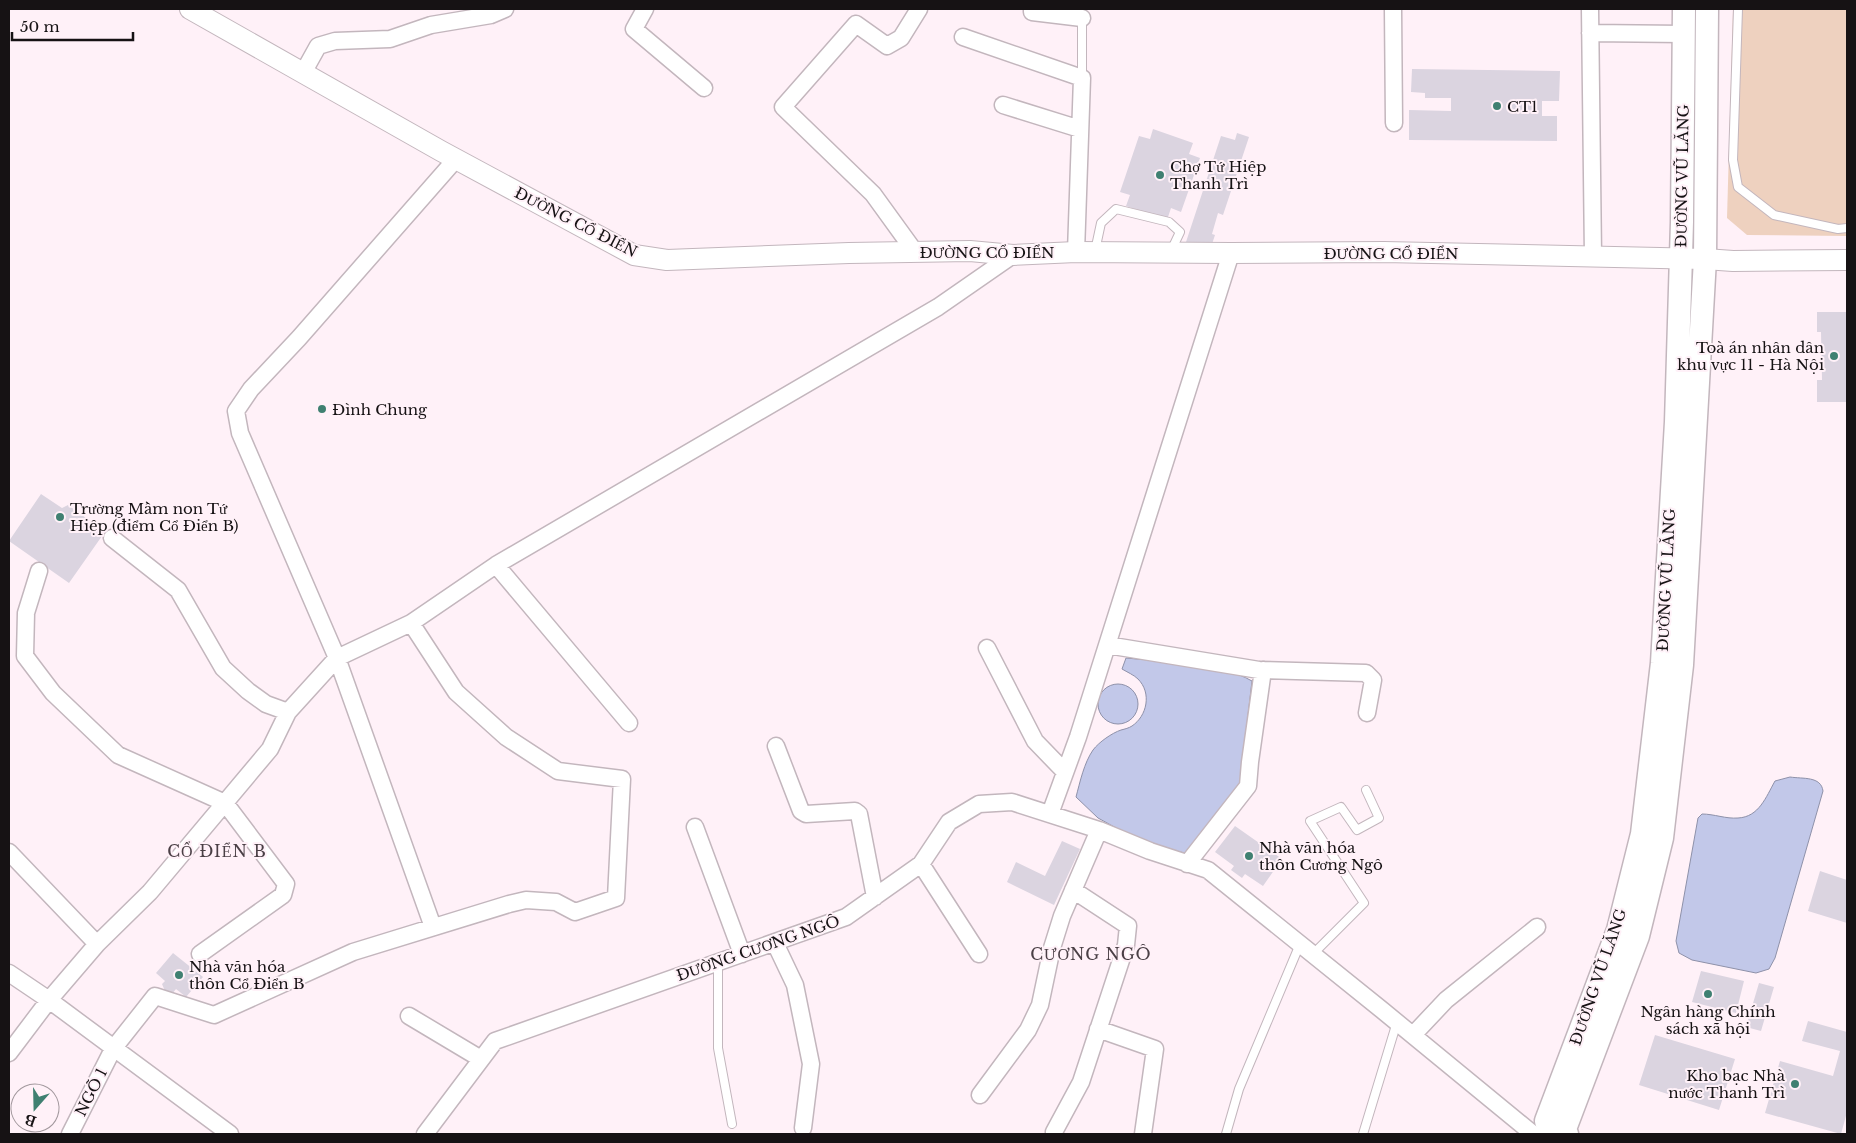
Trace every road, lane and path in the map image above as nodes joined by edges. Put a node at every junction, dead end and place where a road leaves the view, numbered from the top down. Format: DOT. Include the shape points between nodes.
graph roads {
  1 [pos="190,9"];
  2 [pos="505,9"];
  3 [pos="645,9"];
  4 [pos="919,9"];
  5 [pos="1032,9"];
  6 [pos="1393,9"];
  7 [pos="1590,9"];
  8 [pos="1684,9"];
  9 [pos="1707,9"];
  10 [pos="1738,9"];
  11 [pos="1082,18"];
  12 [pos="1590,33"];
  13 [pos="1684,34"];
  14 [pos="963,37"];
  15 [pos="303,73"];
  16 [pos="1082,78"];
  17 [pos="704,88"];
  18 [pos="1003,105"];
  19 [pos="1394,123"];
  20 [pos="1080,129"];
  21 [pos="456,159"];
  22 [pos="1847,228"];
  23 [pos="915,252"];
  24 [pos="1085,252"];
  25 [pos="1170,253"];
  26 [pos="1231,253"];
  27 [pos="1013,255"];
  28 [pos="1593,256"];
  29 [pos="1705,258"];
  30 [pos="1681,259"];
  31 [pos="1847,260"];
  32 [pos="112,538"];
  33 [pos="496,565"];
  34 [pos="1678,566"];
  35 [pos="39,571"];
  36 [pos="411,623"];
  37 [pos="1107,645"];
  38 [pos="987,648"];
  39 [pos="338,658"];
  40 [pos="1263,670"];
  41 [pos="288,712"];
  42 [pos="1367,713"];
  43 [pos="629,723"];
  44 [pos="776,746"];
  45 [pos="1065,772"];
  46 [pos="1366,790"];
  47 [pos="225,802"];
  48 [pos="1050,814"];
  49 [pos="695,827"];
  50 [pos="1099,830"];
  51 [pos="9,852"];
  52 [pos="921,864"];
  53 [pos="1187,864"];
  54 [pos="1073,890"];
  55 [pos="1637,895"];
  56 [pos="874,897"];
  57 [pos="433,926"];
  58 [pos="1537,927"];
  59 [pos="775,943"];
  60 [pos="98,944"];
  61 [pos="1300,944"];
  62 [pos="200,954"];
  63 [pos="742,954"];
  64 [pos="979,954"];
  65 [pos="1313,954"];
  66 [pos="718,962"];
  67 [pos="9,973"];
  68 [pos="49,1000"];
  69 [pos="409,1016"];
  70 [pos="1396,1022"];
  71 [pos="1098,1029"];
  72 [pos="1413,1035"];
  73 [pos="113,1049"];
  74 [pos="9,1053"];
  75 [pos="482,1059"];
  76 [pos="980,1095"];
  77 [pos="732,1124"];
  78 [pos="803,1128"];
  79 [pos="1054,1132"];
  80 [pos="70,1134"];
  81 [pos="230,1134"];
  82 [pos="425,1134"];
  83 [pos="1143,1134"];
  84 [pos="1226,1134"];
  85 [pos="1363,1134"];
  86 [pos="1533,1134"];
  87 [pos="1550,1134"];
  88 [pos="1567,1134"];
  1 -- 15 [label="street, ĐƯỜNG CỔ ĐIỂN"];
  2 -- 15 [label="street" via="431,25 390,39 335,41 318,46"];
  3 -- 17 [label="street" via="634,29"];
  4 -- 23 [label="street" via="901,38 887,46 856,24 783,107 873,194"];
  5 -- 11 [label="street" via="1032,12"];
  6 -- 19 [label="street"];
  7 -- 12 [label="street"];
  8 -- 13 [label="main road, ĐƯỜNG VŨ LĂNG"];
  9 -- 29 [label="main road, ĐƯỜNG VŨ LĂNG"];
  10 -- 22 [label="lane" via="1733,160 1738,187 1774,215 1838,229"];
  11 -- 16 [label="lane"];
  12 -- 13 [label="street"];
  12 -- 28 [label="street"];
  13 -- 30 [label="main road, ĐƯỜNG VŨ LĂNG"];
  14 -- 16 [label="street"];
  15 -- 21 [label="street, ĐƯỜNG CỔ ĐIỂN"];
  16 -- 20 [label="street"];
  18 -- 20 [label="street"];
  20 -- 24 [label="street"];
  21 -- 23 [label="street, ĐƯỜNG CỔ ĐIỂN" via="634,255 667,260"];
  21 -- 39 [label="street" via="251,389 236,411 240,433"];
  23 -- 27 [label="street, ĐƯỜNG CỔ ĐIỂN" via="970,251"];
  24 -- 25 [label="street, ĐƯỜNG CỔ ĐIỂN"];
  24 -- 25 [label="lane" via="1101,223 1116,209 1169,222 1180,232"];
  24 -- 27 [label="street, ĐƯỜNG CỔ ĐIỂN"];
  25 -- 26 [label="street, ĐƯỜNG CỔ ĐIỂN"];
  26 -- 28 [label="street, ĐƯỜNG CỔ ĐIỂN"];
  26 -- 37 [label="street"];
  27 -- 33 [label="street" via="938,308"];
  28 -- 30 [label="street, ĐƯỜNG CỔ ĐIỂN"];
  29 -- 30 [label="street, ĐƯỜNG CỔ ĐIỂN"];
  29 -- 31 [label="street, ĐƯỜNG CỔ ĐIỂN" via="1733,261"];
  29 -- 34 [label="main road, ĐƯỜNG VŨ LĂNG"];
  30 -- 34 [label="main road, ĐƯỜNG VŨ LĂNG" via="1676,422"];
  32 -- 41 [label="street" via="178,590 223,668 266,704"];
  33 -- 36 [label="street"];
  33 -- 43 [label="street"];
  34 -- 55 [label="main road, ĐƯỜNG VŨ LĂNG" via="1682,665 1662,838"];
  35 -- 47 [label="street" via="26,613 24,656 53,693 118,755"];
  36 -- 39 [label="street"];
  36 -- 57 [label="street" via="456,692 506,737 558,772 622,779 616,898 575,912 556,902 526,900"];
  37 -- 40 [label="street"];
  37 -- 45 [label="street"];
  38 -- 45 [label="street" via="1035,741"];
  39 -- 41 [label="street"];
  39 -- 57 [label="street"];
  40 -- 42 [label="street" via="1366,673 1373,680"];
  40 -- 53 [label="street" via="1248,786"];
  41 -- 47 [label="street" via="270,749"];
  44 -- 56 [label="street" via="801,810 806,814 855,811 859,814"];
  45 -- 48 [label="street"];
  46 -- 65 [label="lane" via="1379,818 1357,830 1341,807 1310,820 1364,903"];
  47 -- 60 [label="street" via="150,892"];
  47 -- 62 [label="street" via="286,884 283,895"];
  48 -- 50 [label="street, ĐƯỜNG CƯƠNG NGÔ"];
  48 -- 52 [label="street, ĐƯỜNG CƯƠNG NGÔ" via="1012,802 979,804 950,822"];
  49 -- 63 [label="street"];
  50 -- 53 [label="street, ĐƯỜNG CƯƠNG NGÔ"];
  50 -- 54 [label="street"];
  51 -- 60 [label="street"];
  52 -- 56 [label="street, ĐƯỜNG CƯƠNG NGÔ"];
  52 -- 64 [label="street"];
  53 -- 61 [label="street, ĐƯỜNG CƯƠNG NGÔ" via="1208,870"];
  54 -- 71 [label="street" via="1128,926 1126,945"];
  54 -- 76 [label="street" via="1052,948 1040,1006 1028,1030"];
  55 -- 87 [label="main road, ĐƯỜNG VŨ LĂNG" via="1618,930 1546,1122"];
  55 -- 88 [label="main road, ĐƯỜNG VŨ LĂNG" via="1638,936 1566,1129"];
  56 -- 59 [label="street, ĐƯỜNG CƯƠNG NGÔ" via="846,918"];
  57 -- 73 [label="street, NGÕ 1" via="354,952 214,1015 155,996"];
  58 -- 72 [label="street" via="1446,1000"];
  59 -- 63 [label="street, ĐƯỜNG CƯƠNG NGÔ"];
  59 -- 78 [label="street" via="795,985 811,1064"];
  60 -- 68 [label="street"];
  61 -- 65 [label="street, ĐƯỜNG CƯƠNG NGÔ"];
  61 -- 84 [label="lane" via="1239,1089"];
  63 -- 66 [label="street, ĐƯỜNG CƯƠNG NGÔ"];
  65 -- 70 [label="street, ĐƯỜNG CƯƠNG NGÔ"];
  66 -- 75 [label="street, ĐƯỜNG CƯƠNG NGÔ" via="495,1041"];
  66 -- 77 [label="lane" via="718,1048"];
  67 -- 68 [label="street"];
  68 -- 73 [label="street"];
  68 -- 74 [label="street"];
  69 -- 75 [label="street"];
  70 -- 72 [label="street, ĐƯỜNG CƯƠNG NGÔ"];
  70 -- 85 [label="lane"];
  71 -- 79 [label="street" via="1081,1082"];
  71 -- 83 [label="street" via="1155,1049"];
  72 -- 86 [label="street, ĐƯỜNG CƯƠNG NGÔ"];
  73 -- 80 [label="street, NGÕ 1"];
  73 -- 81 [label="street"];
  75 -- 82 [label="street, ĐƯỜNG CƯƠNG NGÔ"];
}
